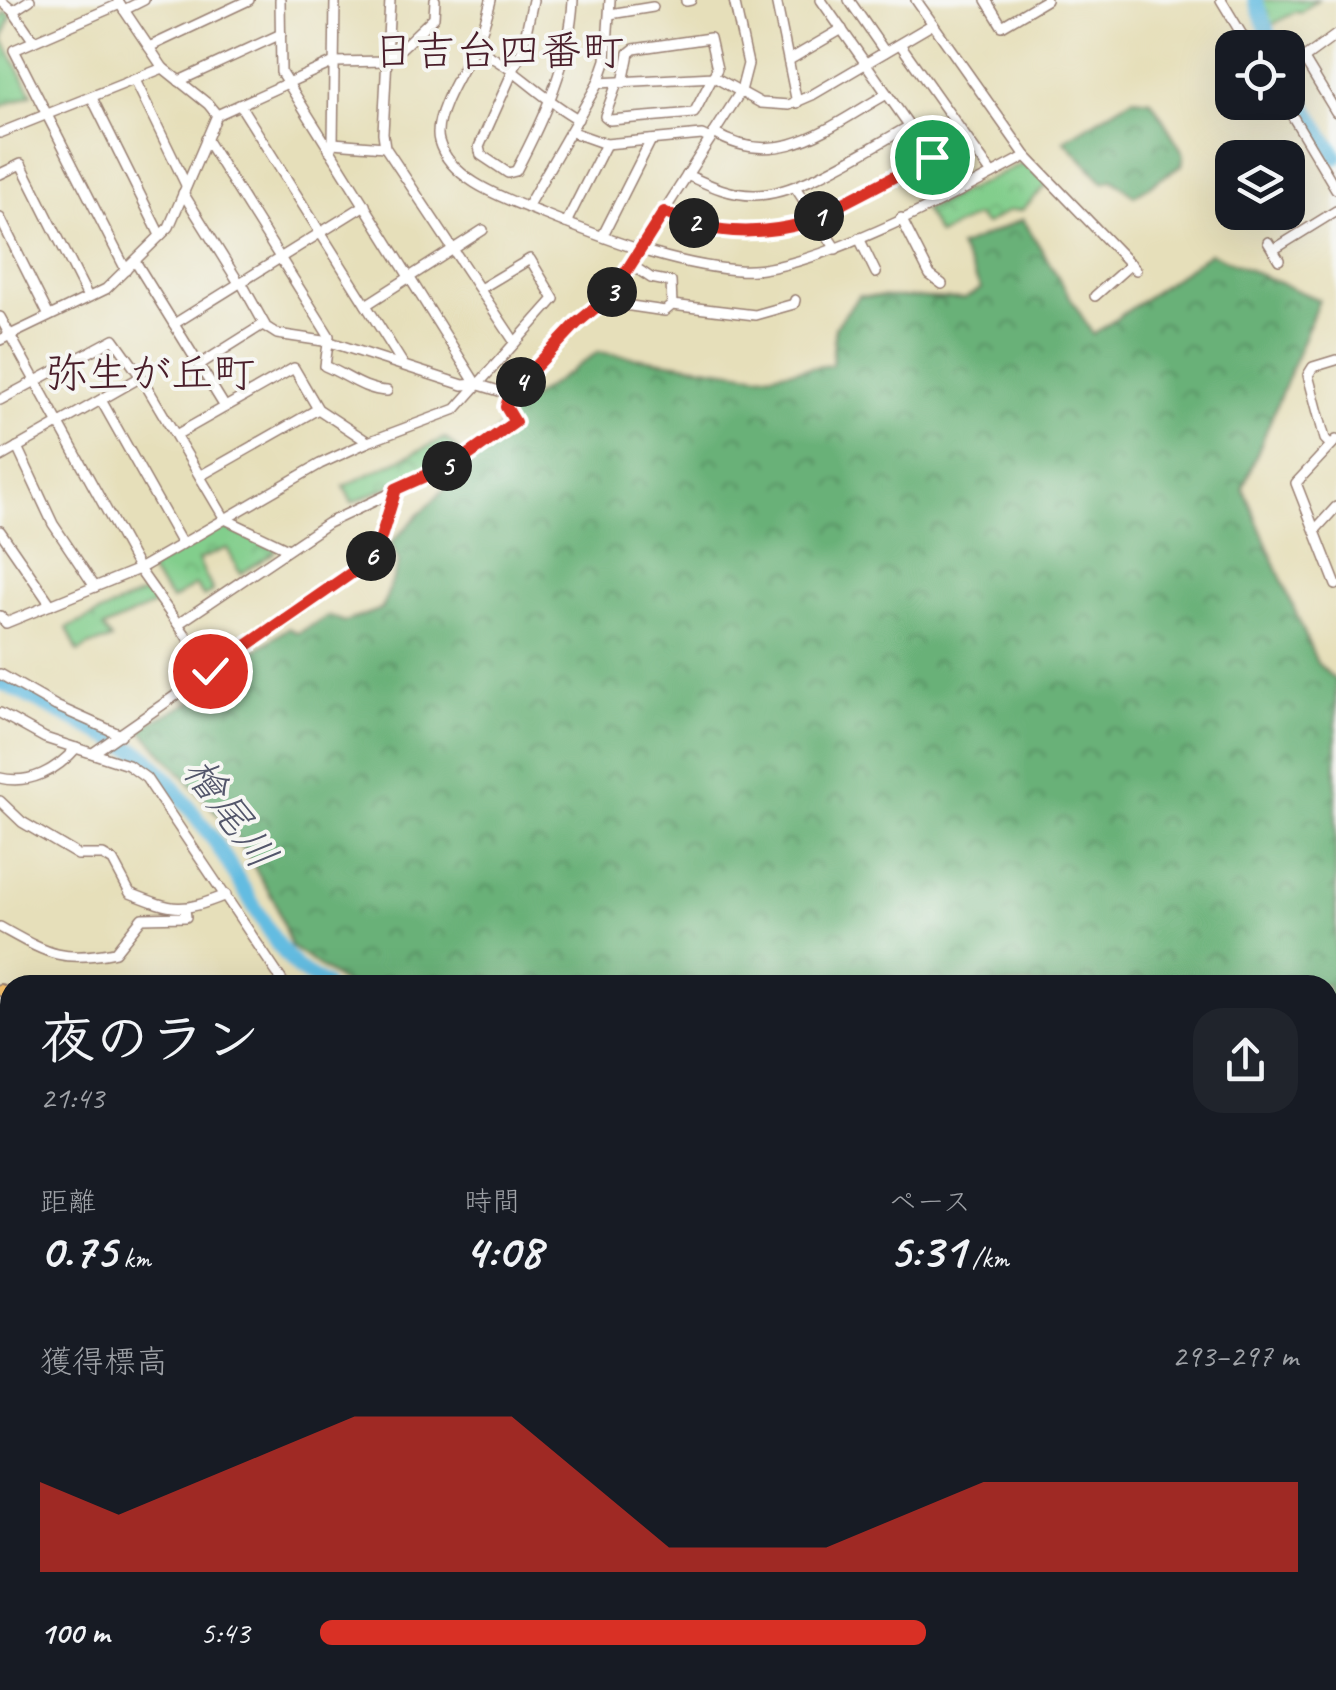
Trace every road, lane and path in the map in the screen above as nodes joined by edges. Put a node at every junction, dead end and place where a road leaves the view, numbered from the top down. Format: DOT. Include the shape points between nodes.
graph roads {
  1 [pos="0,0"];
  2 [pos="30,0"];
  3 [pos="144,0"];
  4 [pos="250,0"];
  5 [pos="280,0"];
  6 [pos="335,0"];
  7 [pos="390,0"];
  8 [pos="434,0"];
  9 [pos="491,0"];
  10 [pos="533,0"];
  11 [pos="573,0"];
  12 [pos="610,0"];
  13 [pos="734,0"];
  14 [pos="776,0"];
  15 [pos="821,0"];
  16 [pos="848,0"];
  17 [pos="916,0"];
  18 [pos="986,0"];
  19 [pos="1221,0"];
  20 [pos="1042,1"];
  21 [pos="120,5"];
  22 [pos="653,6"];
  23 [pos="13,10"];
  24 [pos="610,14"];
  25 [pos="933,24"];
  26 [pos="842,29"];
  27 [pos="1239,30"];
  28 [pos="280,34"];
  29 [pos="1336,35"];
  30 [pos="33,40"];
  31 [pos="900,44"];
  32 [pos="149,47"];
  33 [pos="474,48"];
  34 [pos="885,52"];
  35 [pos="1305,58"];
  36 [pos="789,60"];
  37 [pos="1305,60"];
  38 [pos="388,61"];
  39 [pos="334,62"];
  40 [pos="866,64"];
  41 [pos="163,68"];
  42 [pos="513,70"];
  43 [pos="714,77"];
  44 [pos="134,80"];
  45 [pos="179,81"];
  46 [pos="288,83"];
  47 [pos="598,83"];
  48 [pos="620,83"];
  49 [pos="741,91"];
  50 [pos="887,94"];
  51 [pos="1332,97"];
  52 [pos="92,98"];
  53 [pos="550,102"];
  54 [pos="797,102"];
  55 [pos="240,104"];
  56 [pos="1336,112"];
  57 [pos="217,115"];
  58 [pos="48,116"];
  59 [pos="578,119"];
  60 [pos="1295,120"];
  61 [pos="910,126"];
  62 [pos="572,132"];
  63 [pos="0,133"];
  64 [pos="712,136"];
  65 [pos="206,140"];
  66 [pos="651,140"];
  67 [pos="606,144"];
  68 [pos="386,146"];
  69 [pos="331,147"];
  70 [pos="1026,156"];
  71 [pos="932,157"];
  72 [pos="0,174"];
  73 [pos="992,174"];
  74 [pos="687,175"];
  75 [pos="794,187"];
  76 [pos="185,189"];
  77 [pos="1336,189"];
  78 [pos="956,192"];
  79 [pos="365,205"];
  80 [pos="527,207"];
  81 [pos="1336,211"];
  82 [pos="664,212"];
  83 [pos="0,218"];
  84 [pos="816,218"];
  85 [pos="901,218"];
  86 [pos="566,223"];
  87 [pos="483,230"];
  88 [pos="321,233"];
  89 [pos="160,235"];
  90 [pos="603,236"];
  91 [pos="859,238"];
  92 [pos="641,248"];
  93 [pos="452,249"];
  94 [pos="836,249"];
  95 [pos="1273,251"];
  96 [pos="280,258"];
  97 [pos="135,261"];
  98 [pos="630,264"];
  99 [pos="126,270"];
  100 [pos="876,273"];
  101 [pos="410,277"];
  102 [pos="240,283"];
  103 [pos="942,284"];
  104 [pos="480,290"];
  105 [pos="612,294"];
  106 [pos="1095,296"];
  107 [pos="88,298"];
  108 [pos="795,300"];
  109 [pos="366,305"];
  110 [pos="672,305"];
  111 [pos="746,314"];
  112 [pos="50,316"];
  113 [pos="0,317"];
  114 [pos="174,324"];
  115 [pos="264,324"];
  116 [pos="750,327"];
  117 [pos="5,338"];
  118 [pos="514,341"];
  119 [pos="330,342"];
  120 [pos="1336,360"];
  121 [pos="402,364"];
  122 [pos="199,365"];
  123 [pos="141,377"];
  124 [pos="36,382"];
  125 [pos="476,384"];
  126 [pos="382,394"];
  127 [pos="510,394"];
  128 [pos="0,400"];
  129 [pos="101,400"];
  130 [pos="225,407"];
  131 [pos="318,408"];
  132 [pos="58,424"];
  133 [pos="176,434"];
  134 [pos="368,442"];
  135 [pos="1334,442"];
  136 [pos="17,447"];
  137 [pos="0,457"];
  138 [pos="200,476"];
  139 [pos="396,489"];
  140 [pos="1336,507"];
  141 [pos="225,519"];
  142 [pos="1314,530"];
  143 [pos="0,531"];
  144 [pos="182,544"];
  145 [pos="288,549"];
  146 [pos="140,568"];
  147 [pos="1335,579"];
  148 [pos="96,586"];
  149 [pos="51,604"];
  150 [pos="0,616"];
  151 [pos="178,624"];
  152 [pos="210,671"];
  153 [pos="0,674"];
  154 [pos="0,713"];
  155 [pos="122,735"];
  156 [pos="76,748"];
  157 [pos="94,754"];
  158 [pos="0,778"];
  159 [pos="12,780"];
  160 [pos="0,789"];
  161 [pos="0,801"];
  162 [pos="226,895"];
  163 [pos="185,910"];
  164 [pos="0,927"];
  165 [pos="276,975"];
  1 -- 23 [label="street"];
  2 -- 23 [label="street"];
  3 -- 21 [label="street"];
  4 -- 32 [label="street"];
  5 -- 28 [label="street"];
  6 -- 39 [label="street"];
  7 -- 38 [label="street"];
  8 -- 38 [label="street" via="434,16"];
  9 -- 33 [label="street"];
  10 -- 42 [label="street"];
  11 -- 53 [label="street"];
  12 -- 24 [label="street"];
  13 -- 49 [label="street" via="748,64"];
  14 -- 36 [label="street"];
  15 -- 26 [label="street"];
  16 -- 34 [label="street"];
  17 -- 25 [label="street"];
  18 -- 20 [label="street" via="1002,26"];
  19 -- 27 [label="street"];
  21 -- 30 [label="street"];
  21 -- 32 [label="street"];
  22 -- 24 [label="street"];
  23 -- 30 [label="street"];
  24 -- 47 [label="street"];
  25 -- 31 [label="street"];
  25 -- 70 [label="street"];
  26 -- 36 [label="street"];
  26 -- 40 [label="street"];
  28 -- 45 [label="street"];
  28 -- 46 [label="street" via="280,72"];
  29 -- 35 [label="street"];
  30 -- 58 [label="street" via="14,50"];
  31 -- 34 [label="street"];
  31 -- 73 [label="street"];
  32 -- 41 [label="street"];
  33 -- 42 [label="street"];
  33 -- 80 [label="street" via="439,119 438,140 477,183"];
  34 -- 40 [label="street"];
  36 -- 54 [label="street"];
  37 -- 51 [label="street"];
  38 -- 39 [label="street"];
  38 -- 68 [label="street"];
  39 -- 46 [label="street"];
  39 -- 69 [label="street"];
  40 -- 50 [label="street"];
  40 -- 54 [label="street"];
  41 -- 44 [label="street"];
  41 -- 45 [label="street"];
  42 -- 53 [label="street"];
  42 -- 53 [label="street" via="479,146 481,155 508,173 516,171"];
  43 -- 48 [label="street"];
  43 -- 48 [label="street" via="710,38 634,48"];
  43 -- 48 [label="street" via="694,113 610,120"];
  43 -- 49 [label="street"];
  44 -- 52 [label="street"];
  44 -- 76 [label="street"];
  45 -- 57 [label="street"];
  46 -- 55 [label="street"];
  46 -- 69 [label="street"];
  47 -- 48 [label="street"];
  47 -- 59 [label="street"];
  49 -- 54 [label="street" via="776,106"];
  49 -- 64 [label="street"];
  50 -- 61 [label="street"];
  50 -- 64 [label="street" via="791,146 750,148"];
  51 -- 56 [label="street"];
  52 -- 58 [label="street"];
  52 -- 89 [label="street"];
  53 -- 59 [label="street"];
  55 -- 57 [label="street"];
  55 -- 88 [label="street"];
  57 -- 65 [label="street"];
  58 -- 63 [label="street"];
  58 -- 99 [label="street"];
  59 -- 62 [label="street"];
  60 -- 77 [label="street"];
  61 -- 71 [label="street"];
  61 -- 75 [label="street"];
  62 -- 67 [label="street"];
  62 -- 80 [label="street"];
  64 -- 66 [label="street"];
  64 -- 74 [label="street"];
  65 -- 76 [label="street"];
  65 -- 96 [label="street"];
  66 -- 67 [label="street"];
  66 -- 90 [label="street"];
  67 -- 86 [label="street"];
  68 -- 69 [label="street"];
  68 -- 93 [label="street"];
  69 -- 79 [label="street"];
  70 -- 73 [label="street"];
  70 -- 106 [label="street" via="1133,267"];
  71 -- 78 [label="street"];
  71 -- 84 [label="street"];
  72 -- 107 [label="street" via="22,164"];
  73 -- 78 [label="street"];
  74 -- 75 [label="street" via="720,190 758,196"];
  74 -- 82 [label="street"];
  75 -- 84 [label="street"];
  76 -- 89 [label="street"];
  76 -- 102 [label="street"];
  78 -- 85 [label="street"];
  79 -- 88 [label="street"];
  79 -- 101 [label="street"];
  80 -- 86 [label="street"];
  81 -- 95 [label="street"];
  82 -- 84 [label="street" via="731,232"];
  82 -- 92 [label="street"];
  83 -- 112 [label="street"];
  84 -- 94 [label="street"];
  85 -- 91 [label="street"];
  85 -- 103 [label="street" via="930,275"];
  86 -- 90 [label="street"];
  87 -- 93 [label="street"];
  88 -- 96 [label="street"];
  88 -- 109 [label="street"];
  89 -- 97 [label="street"];
  90 -- 92 [label="street"];
  91 -- 94 [label="street"];
  91 -- 100 [label="street"];
  92 -- 94 [label="street" via="741,271"];
  92 -- 98 [label="street"];
  93 -- 101 [label="street"];
  93 -- 104 [label="street"];
  96 -- 102 [label="street"];
  96 -- 119 [label="street"];
  97 -- 99 [label="street"];
  97 -- 114 [label="street"];
  98 -- 105 [label="street"];
  98 -- 110 [label="street" via="671,282"];
  99 -- 107 [label="street"];
  101 -- 109 [label="street"];
  101 -- 125 [label="street"];
  102 -- 114 [label="street"];
  102 -- 115 [label="street"];
  104 -- 118 [label="street"];
  104 -- 118 [label="street" via="530,259 554,300"];
  105 -- 110 [label="street" via="624,305"];
  105 -- 127 [label="street"];
  107 -- 112 [label="street"];
  108 -- 111 [label="street"];
  109 -- 121 [label="street"];
  110 -- 111 [label="street"];
  111 -- 116 [label="street"];
  112 -- 117 [label="street"];
  113 -- 117 [label="street"];
  114 -- 122 [label="street"];
  115 -- 119 [label="street" via="277,334"];
  115 -- 122 [label="street"];
  117 -- 124 [label="street"];
  118 -- 125 [label="street"];
  119 -- 121 [label="street"];
  119 -- 126 [label="street" via="325,366"];
  120 -- 135 [label="street" via="1308,375 1325,438"];
  121 -- 125 [label="street"];
  122 -- 130 [label="street"];
  123 -- 124 [label="street" via="114,339"];
  123 -- 129 [label="street"];
  123 -- 133 [label="street"];
  124 -- 128 [label="street"];
  124 -- 132 [label="street"];
  125 -- 127 [label="street"];
  125 -- 134 [label="street" via="456,408"];
  127 -- 139 [label="street" via="506,407 515,422 463,459"];
  129 -- 132 [label="street"];
  129 -- 144 [label="street"];
  130 -- 131 [label="street" via="294,368"];
  130 -- 133 [label="street"];
  131 -- 134 [label="street"];
  131 -- 138 [label="street"];
  132 -- 136 [label="street"];
  132 -- 146 [label="street"];
  133 -- 138 [label="street"];
  134 -- 141 [label="street"];
  135 -- 142 [label="street" via="1296,483"];
  136 -- 137 [label="street"];
  136 -- 148 [label="street" via="53,524"];
  138 -- 141 [label="street"];
  139 -- 145 [label="street"];
  139 -- 152 [label="street" via="378,547 366,563"];
  140 -- 142 [label="street"];
  141 -- 144 [label="street"];
  141 -- 145 [label="street"];
  142 -- 147 [label="street"];
  143 -- 149 [label="street"];
  144 -- 146 [label="street"];
  145 -- 151 [label="street"];
  146 -- 148 [label="street"];
  146 -- 151 [label="street"];
  148 -- 149 [label="street"];
  149 -- 150 [label="street" via="6,623"];
  151 -- 152 [label="street"];
  152 -- 155 [label="street"];
  153 -- 155 [label="street"];
  154 -- 156 [label="street"];
  155 -- 157 [label="street"];
  156 -- 157 [label="street"];
  156 -- 159 [label="street" via="62,765"];
  157 -- 162 [label="street" via="128,764 146,778"];
  158 -- 159 [label="street"];
  159 -- 160 [label="street"];
  161 -- 163 [label="street" via="78,855 103,854 130,893"];
  162 -- 163 [label="street"];
  162 -- 165 [label="street"];
  163 -- 164 [label="street" via="186,917 142,918 115,952 69,958"];
}
